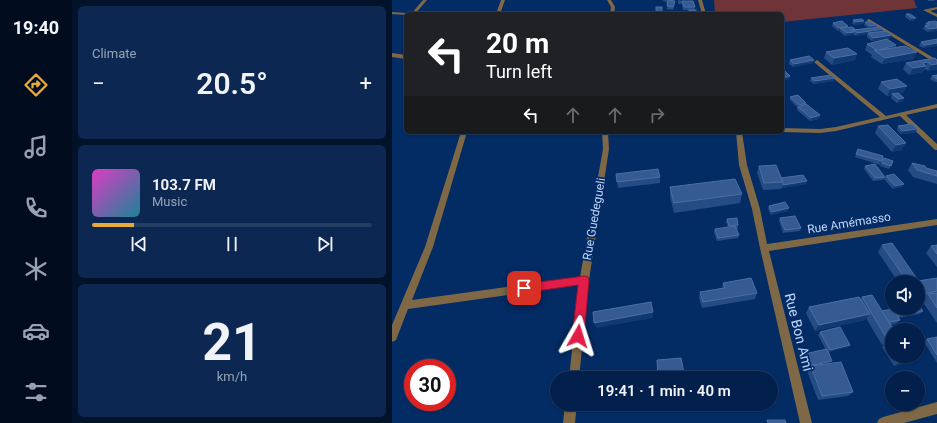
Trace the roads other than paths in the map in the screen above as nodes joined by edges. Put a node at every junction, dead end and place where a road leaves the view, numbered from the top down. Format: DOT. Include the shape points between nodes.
graph roads {
  1 [pos="425,0"];
  2 [pos="503,0"];
  3 [pos="609,0"];
  4 [pos="700,0"];
  5 [pos="937,8"];
  6 [pos="415,12"];
  7 [pos="499,12"];
  8 [pos="612,12"];
  9 [pos="703,12"];
  10 [pos="392,13"];
  11 [pos="404,14"];
  12 [pos="937,16"];
  13 [pos="869,20"];
  14 [pos="392,55"];
  15 [pos="404,57"];
  16 [pos="817,62"];
  17 [pos="937,62"];
  18 [pos="937,106"];
  19 [pos="901,114"];
  20 [pos="884,117"];
  21 [pos="784,130"];
  22 [pos="463,134"];
  23 [pos="605,134"];
  24 [pos="739,134"];
  25 [pos="937,148"];
  26 [pos="937,222"];
  27 [pos="764,248"];
  28 [pos="584,280"];
  29 [pos="405,305"];
  30 [pos="392,337"];
  31 [pos="575,371"];
  32 [pos="937,408"];
  33 [pos="570,411"];
  34 [pos="569,423"];
  35 [pos="806,423"];
  36 [pos="883,423"];
  1 -- 6 [label="street"];
  2 -- 7 [label="street"];
  3 -- 8 [label="street" via="613,7"];
  4 -- 9 [label="street"];
  5 -- 12 [label="street" via="925,10"];
  10 -- 11 [label="street"];
  13 -- 17 [label="street"];
  14 -- 15 [label="street"];
  16 -- 20 [label="street"];
  18 -- 19 [label="street"];
  19 -- 20 [label="street"];
  19 -- 25 [label="street"];
  20 -- 21 [label="street" via="836,129"];
  22 -- 29 [label="street" via="429,247"];
  23 -- 28 [label="street, Rue Guedegueli" via="606,149"];
  24 -- 27 [label="street, Rue Bon Ami" via="743,165"];
  26 -- 27 [label="street, Rue Amémasso"];
  27 -- 35 [label="street, Rue Bon Ami"];
  28 -- 29 [label="street"];
  28 -- 31 [label="street, Rue Guedegueli"];
  29 -- 30 [label="street"];
  32 -- 36 [label="street"];
  33 -- 34 [label="street"];
}
